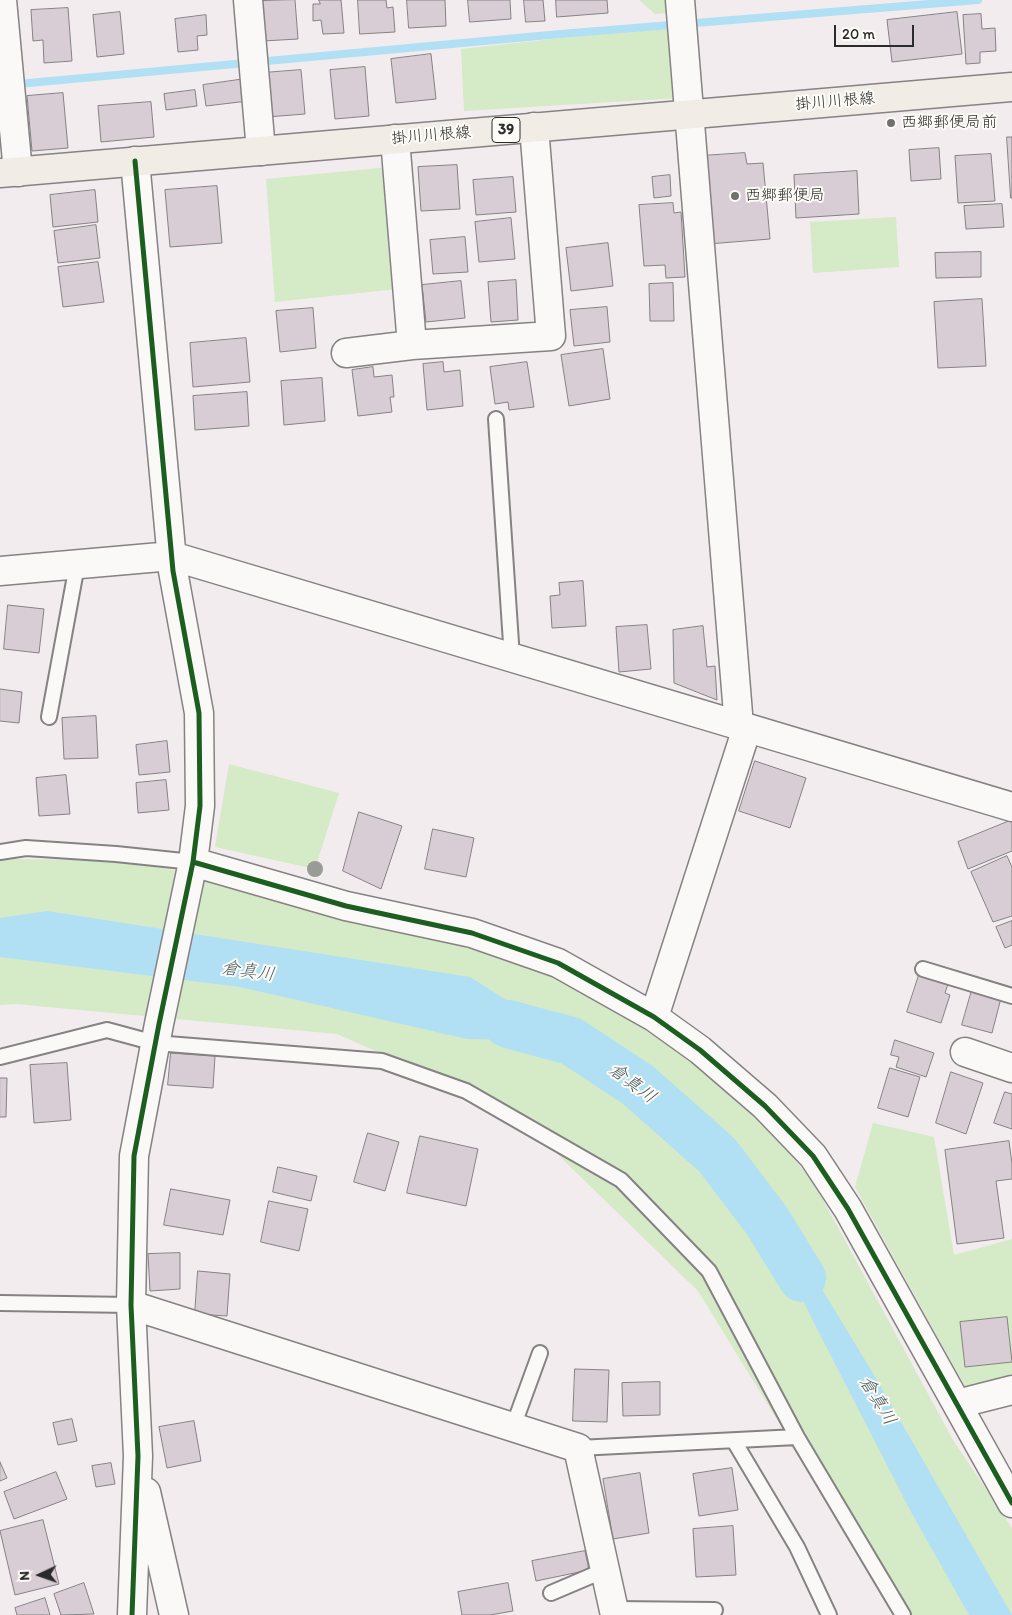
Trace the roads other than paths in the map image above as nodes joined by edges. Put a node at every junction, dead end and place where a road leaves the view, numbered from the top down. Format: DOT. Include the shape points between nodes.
graph roads {
  1 [pos="2,0"];
  2 [pos="248,0"];
  3 [pos="680,5"];
  4 [pos="1012,86"];
  5 [pos="690,114"];
  6 [pos="534,127"];
  7 [pos="395,139"];
  8 [pos="261,151"];
  9 [pos="135,162"];
  10 [pos="9,172"];
  11 [pos="412,345"];
  12 [pos="346,352"];
  13 [pos="496,419"];
  14 [pos="172,556"];
  15 [pos="76,565"];
  16 [pos="0,572"];
  17 [pos="512,658"];
  18 [pos="49,717"];
  19 [pos="743,727"];
  20 [pos="1012,808"];
  21 [pos="0,852"];
  22 [pos="191,870"];
  23 [pos="922,969"];
  24 [pos="1012,996"];
  25 [pos="654,1017"];
  26 [pos="157,1034"];
  27 [pos="965,1052"];
  28 [pos="0,1057"];
  29 [pos="1012,1068"];
  30 [pos="0,1303"];
  31 [pos="131,1305"];
  32 [pos="540,1354"];
  33 [pos="1012,1390"];
  34 [pos="957,1404"];
  35 [pos="512,1427"];
  36 [pos="797,1437"];
  37 [pos="734,1440"];
  38 [pos="578,1448"];
  39 [pos="138,1456"];
  40 [pos="1012,1503"];
  41 [pos="605,1570"];
  42 [pos="552,1593"];
  43 [pos="715,1610"];
  44 [pos="614,1612"];
  45 [pos="132,1615"];
  46 [pos="174,1615"];
  47 [pos="828,1615"];
  48 [pos="903,1615"];
  1 -- 10 [label="street"];
  2 -- 8 [label="street"];
  3 -- 5 [label="street"];
  4 -- 5 [label="main road, 掛川川根線 / 39"];
  5 -- 6 [label="main road, 掛川川根線 / 39"];
  5 -- 19 [label="street"];
  6 -- 7 [label="main road, 掛川川根線 / 39"];
  6 -- 11 [label="street" via="551,336"];
  7 -- 8 [label="main road, 掛川川根線 / 39"];
  7 -- 11 [label="street"];
  8 -- 9 [label="main road, 掛川川根線 / 39"];
  9 -- 10 [label="main road, 掛川川根線 / 39"];
  9 -- 14 [label="street"];
  11 -- 12 [label="street"];
  13 -- 17 [label="lane"];
  14 -- 15 [label="street"];
  14 -- 17 [label="street"];
  14 -- 22 [label="street" via="199,713 200,806"];
  15 -- 16 [label="street"];
  15 -- 18 [label="lane"];
  17 -- 19 [label="street"];
  19 -- 20 [label="street"];
  19 -- 25 [label="street"];
  21 -- 22 [label="lane" via="26,848 116,854"];
  22 -- 25 [label="street" via="472,933 558,963"];
  22 -- 26 [label="street"];
  23 -- 24 [label="lane"];
  25 -- 34 [label="street" via="700,1050 765,1106 813,1156 848,1209"];
  26 -- 28 [label="lane" via="107,1030"];
  26 -- 31 [label="street" via="134,1156"];
  26 -- 36 [label="lane" via="382,1061 466,1091 621,1180 709,1270"];
  27 -- 29 [label="street"];
  30 -- 31 [label="lane"];
  31 -- 35 [label="street"];
  31 -- 39 [label="street"];
  32 -- 35 [label="lane"];
  33 -- 34 [label="street"];
  34 -- 40 [label="street"];
  35 -- 38 [label="street"];
  36 -- 37 [label="lane"];
  36 -- 48 [label="lane"];
  37 -- 38 [label="lane"];
  37 -- 47 [label="lane" via="797,1547"];
  38 -- 41 [label="street"];
  39 -- 45 [label="street"];
  39 -- 46 [label="street"];
  41 -- 42 [label="lane"];
  41 -- 44 [label="street"];
  43 -- 44 [label="lane"];
}
